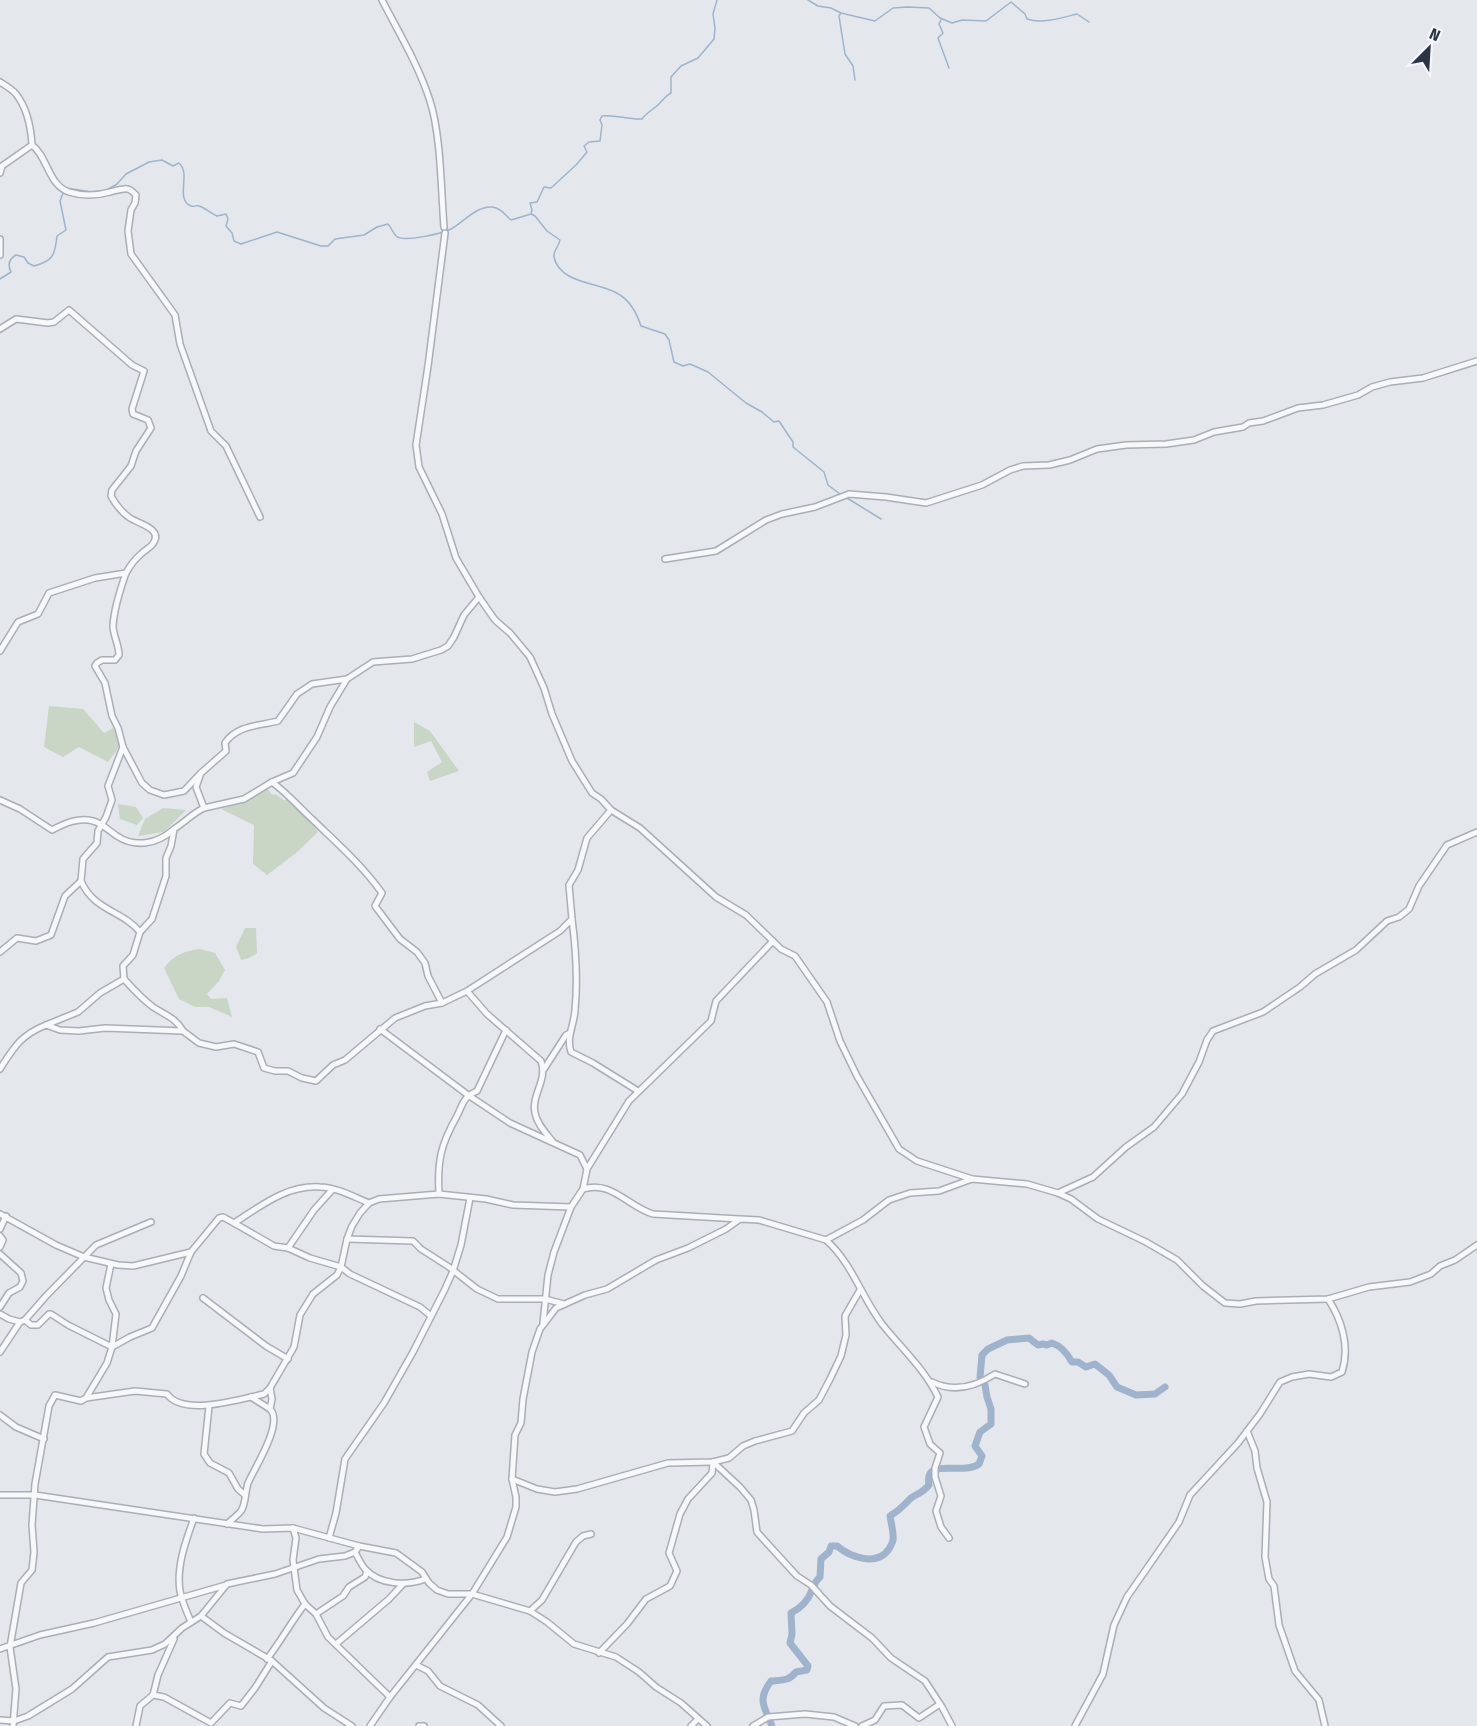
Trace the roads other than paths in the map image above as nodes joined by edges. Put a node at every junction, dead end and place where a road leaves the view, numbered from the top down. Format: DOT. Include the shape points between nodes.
graph roads {
  1 [pos="382,0"];
  2 [pos="0,82"];
  3 [pos="32,145"];
  4 [pos="0,173"];
  5 [pos="0,239"];
  6 [pos="0,255"];
  7 [pos="0,329"];
  8 [pos="1477,361"];
  9 [pos="260,517"];
  10 [pos="665,559"];
  11 [pos="126,573"];
  12 [pos="479,597"];
  13 [pos="0,651"];
  14 [pos="347,679"];
  15 [pos="123,747"];
  16 [pos="201,773"];
  17 [pos="272,782"];
  18 [pos="0,800"];
  19 [pos="204,808"];
  20 [pos="611,810"];
  21 [pos="101,824"];
  22 [pos="174,829"];
  23 [pos="1477,832"];
  24 [pos="81,881"];
  25 [pos="572,920"];
  26 [pos="140,932"];
  27 [pos="773,941"];
  28 [pos="0,952"];
  29 [pos="124,979"];
  30 [pos="467,991"];
  31 [pos="442,1003"];
  32 [pos="46,1025"];
  33 [pos="380,1029"];
  34 [pos="506,1030"];
  35 [pos="183,1031"];
  36 [pos="570,1034"];
  37 [pos="0,1069"];
  38 [pos="544,1069"];
  39 [pos="638,1091"];
  40 [pos="468,1095"];
  41 [pos="554,1143"];
  42 [pos="587,1169"];
  43 [pos="972,1179"];
  44 [pos="582,1189"];
  45 [pos="332,1190"];
  46 [pos="1058,1192"];
  47 [pos="439,1194"];
  48 [pos="470,1198"];
  49 [pos="369,1203"];
  50 [pos="571,1207"];
  51 [pos="3,1215"];
  52 [pos="740,1220"];
  53 [pos="151,1222"];
  54 [pos="234,1223"];
  55 [pos="0,1229"];
  56 [pos="0,1236"];
  57 [pos="347,1239"];
  58 [pos="826,1240"];
  59 [pos="1477,1245"];
  60 [pos="0,1247"];
  61 [pos="288,1248"];
  62 [pos="191,1252"];
  63 [pos="0,1254"];
  64 [pos="84,1257"];
  65 [pos="111,1263"];
  66 [pos="341,1267"];
  67 [pos="453,1271"];
  68 [pos="860,1290"];
  69 [pos="203,1298"];
  70 [pos="545,1299"];
  71 [pos="1328,1299"];
  72 [pos="564,1304"];
  73 [pos="0,1307"];
  74 [pos="0,1314"];
  75 [pos="431,1316"];
  76 [pos="23,1321"];
  77 [pos="543,1325"];
  78 [pos="112,1347"];
  79 [pos="0,1352"];
  80 [pos="288,1359"];
  81 [pos="930,1381"];
  82 [pos="1025,1384"];
  83 [pos="270,1388"];
  84 [pos="251,1397"];
  85 [pos="86,1398"];
  86 [pos="209,1406"];
  87 [pos="270,1409"];
  88 [pos="0,1415"];
  89 [pos="1247,1431"];
  90 [pos="44,1439"];
  91 [pos="713,1462"];
  92 [pos="512,1479"];
  93 [pos="0,1495"];
  94 [pos="34,1495"];
  95 [pos="245,1495"];
  96 [pos="194,1518"];
  97 [pos="227,1524"];
  98 [pos="293,1528"];
  99 [pos="591,1534"];
  100 [pos="329,1538"];
  101 [pos="950,1538"];
  102 [pos="358,1546"];
  103 [pos="355,1552"];
  104 [pos="294,1567"];
  105 [pos="368,1572"];
  106 [pos="425,1579"];
  107 [pos="228,1584"];
  108 [pos="403,1584"];
  109 [pos="472,1594"];
  110 [pos="182,1598"];
  111 [pos="305,1604"];
  112 [pos="530,1611"];
  113 [pos="316,1614"];
  114 [pos="201,1616"];
  115 [pos="191,1622"];
  116 [pos="174,1637"];
  117 [pos="336,1644"];
  118 [pos="10,1647"];
  119 [pos="0,1649"];
  120 [pos="599,1653"];
  121 [pos="270,1660"];
  122 [pos="416,1665"];
  123 [pos="153,1695"];
  124 [pos="390,1696"];
  125 [pos="940,1704"];
  126 [pos="699,1719"];
  127 [pos="0,1720"];
  128 [pos="13,1724"];
  129 [pos="136,1726"];
  130 [pos="352,1726"];
  131 [pos="370,1726"];
  132 [pos="419,1726"];
  133 [pos="424,1726"];
  134 [pos="501,1726"];
  135 [pos="691,1726"];
  136 [pos="707,1726"];
  137 [pos="753,1726"];
  138 [pos="855,1726"];
  139 [pos="862,1726"];
  140 [pos="952,1726"];
  141 [pos="1075,1726"];
  142 [pos="1325,1726"];
  1 -- 12 [label="street" via="431,103 444,230 416,445 419,467 442,514 456,558"];
  2 -- 3 [label="street" via="15,93 25,109"];
  3 -- 4 [label="street" via="2,166"];
  3 -- 9 [label="street" via="60,188 84,195 130,189 136,195 128,231 131,254 175,315 180,344 211,431 226,446"];
  5 -- 6 [label="street"];
  7 -- 11 [label="street" via="16,319 54,322 69,310 132,366 144,371 132,409 136,417 148,420 151,428 111,496 120,511 146,524 156,538"];
  8 -- 10 [label="street" via="1423,378 1372,387 1358,395 1298,408 1194,440 1098,449 1049,465 1023,466 982,485 926,503 849,494 766,520 716,552"];
  11 -- 13 [label="street" via="49,593 38,614 18,622"];
  11 -- 15 [label="street" via="115,605 113,628 119,655 95,666 105,684"];
  12 -- 14 [label="street" via="464,615 448,646 412,659 373,662"];
  12 -- 20 [label="street" via="530,657 572,761 592,794"];
  14 -- 16 [label="street" via="312,684 297,694 278,721 234,733 225,743 226,751"];
  14 -- 17 [label="street" via="293,773"];
  15 -- 16 [label="street" via="142,783 164,795 184,791"];
  15 -- 21 [label="street" via="108,786 112,800"];
  16 -- 19 [label="street" via="196,787"];
  17 -- 19 [label="street" via="244,799"];
  17 -- 31 [label="street" via="361,865 382,893 375,906 425,963"];
  18 -- 21 [label="street" via="20,808 52,830 84,820"];
  19 -- 22 [label="street"];
  20 -- 25 [label="street" via="587,838 578,870 569,885"];
  20 -- 27 [label="street" via="640,828 716,897 746,915"];
  21 -- 22 [label="street" via="130,843 164,838"];
  21 -- 24 [label="street" via="97,843 83,859"];
  22 -- 26 [label="street" via="162,890 152,919"];
  23 -- 46 [label="street" via="1447,845 1419,886 1409,909 1400,917 1387,921 1356,950 1263,1012 1213,1031 1182,1094 1154,1127 1093,1177"];
  24 -- 26 [label="street" via="86,894"];
  24 -- 28 [label="street" via="65,896 51,935 36,942 17,938"];
  25 -- 30 [label="street"];
  25 -- 36 [label="street" via="577,960 575,1013"];
  26 -- 29 [label="street" via="133,955 123,966"];
  27 -- 39 [label="street" via="716,1000 711,1021"];
  27 -- 43 [label="street" via="795,956 827,1002 857,1077 900,1149 917,1161"];
  29 -- 32 [label="street" via="78,1012"];
  29 -- 35 [label="street" via="154,1007 178,1022"];
  30 -- 31 [label="street"];
  30 -- 34 [label="street"];
  31 -- 33 [label="street" via="396,1018"];
  32 -- 35 [label="street" via="79,1031"];
  32 -- 37 [label="street" via="30,1031 14,1045"];
  33 -- 35 [label="street" via="316,1081 264,1068 258,1052 249,1048 199,1043"];
  33 -- 40 [label="street"];
  34 -- 38 [label="street" via="541,1061"];
  34 -- 40 [label="street" via="477,1091"];
  36 -- 38 [label="street"];
  36 -- 39 [label="street" via="571,1052"];
  38 -- 41 [label="street" via="535,1098 535,1113"];
  39 -- 42 [label="street"];
  40 -- 41 [label="street" via="510,1123"];
  40 -- 47 [label="street" via="440,1153"];
  41 -- 42 [label="street" via="580,1155"];
  42 -- 44 [label="street"];
  43 -- 46 [label="street" via="1027,1184"];
  43 -- 58 [label="street" via="939,1191 910,1193 889,1200"];
  44 -- 50 [label="street"];
  44 -- 52 [label="street" via="606,1188 653,1214"];
  45 -- 49 [label="street"];
  45 -- 54 [label="street" via="320,1186 285,1191"];
  45 -- 61 [label="street"];
  46 -- 71 [label="street" via="1098,1219 1177,1260 1223,1302"];
  47 -- 48 [label="street"];
  47 -- 49 [label="street"];
  48 -- 50 [label="street"];
  48 -- 67 [label="street"];
  49 -- 57 [label="street"];
  50 -- 70 [label="street" via="554,1252"];
  51 -- 55 [label="street"];
  51 -- 64 [label="street"];
  52 -- 58 [label="street" via="759,1220"];
  52 -- 72 [label="street" via="656,1260 607,1289"];
  53 -- 64 [label="street" via="96,1245"];
  54 -- 61 [label="street" via="274,1246"];
  54 -- 62 [label="street" via="219,1218"];
  56 -- 60 [label="street"];
  57 -- 66 [label="street"];
  57 -- 67 [label="street" via="413,1241"];
  58 -- 68 [label="street" via="838,1250"];
  59 -- 71 [label="street" via="1431,1275"];
  61 -- 66 [label="street"];
  62 -- 65 [label="street" via="133,1266"];
  62 -- 78 [label="street" via="152,1328"];
  63 -- 73 [label="street" via="21,1273 23,1281"];
  64 -- 65 [label="street"];
  64 -- 76 [label="street"];
  65 -- 78 [label="street" via="106,1288 116,1314"];
  66 -- 75 [label="street"];
  66 -- 80 [label="street" via="313,1294 300,1316"];
  67 -- 70 [label="street" via="477,1290 498,1299"];
  67 -- 75 [label="street"];
  68 -- 81 [label="street" via="882,1324"];
  68 -- 91 [label="street" via="846,1316 841,1356 819,1400 792,1431 755,1441 729,1458"];
  69 -- 80 [label="street"];
  70 -- 72 [label="street"];
  70 -- 77 [label="street"];
  71 -- 89 [label="street" via="1339,1315 1346,1347 1342,1372 1331,1377 1309,1374 1280,1382"];
  72 -- 77 [label="street"];
  74 -- 76 [label="street"];
  75 -- 100 [label="street" via="384,1402 345,1459"];
  76 -- 78 [label="street" via="38,1324 51,1314"];
  76 -- 79 [label="street"];
  77 -- 92 [label="street" via="532,1352 521,1423 515,1435"];
  78 -- 85 [label="street"];
  80 -- 83 [label="street"];
  81 -- 82 [label="street" via="953,1388 973,1386 995,1374"];
  81 -- 101 [label="street" via="938,1396 924,1426 930,1443 940,1453 935,1468 941,1496 936,1511"];
  83 -- 84 [label="street"];
  83 -- 87 [label="street"];
  84 -- 86 [label="street"];
  84 -- 87 [label="street"];
  85 -- 86 [label="street" via="149,1391 167,1394 178,1402"];
  85 -- 90 [label="street" via="81,1401 55,1395 49,1406"];
  86 -- 95 [label="street" via="204,1454 210,1463 229,1473"];
  87 -- 95 [label="street" via="274,1422"];
  88 -- 90 [label="street"];
  89 -- 141 [label="street" via="1190,1495 1179,1522 1127,1597 1114,1625 1103,1674"];
  89 -- 142 [label="street" via="1267,1502 1265,1557 1279,1625 1295,1671 1318,1700"];
  90 -- 94 [label="street"];
  91 -- 92 [label="street" via="668,1464 555,1492"];
  91 -- 120 [label="street" via="712,1473 680,1514 669,1553 677,1571 670,1586 646,1599"];
  91 -- 125 [label="street" via="751,1500 757,1532 797,1576 891,1658 925,1682"];
  92 -- 109 [label="street" via="516,1507 507,1537"];
  93 -- 94 [label="street"];
  94 -- 96 [label="street"];
  94 -- 118 [label="street" via="32,1570 21,1584"];
  95 -- 97 [label="street" via="242,1510"];
  96 -- 97 [label="street"];
  96 -- 110 [label="street" via="180,1571"];
  97 -- 98 [label="street"];
  98 -- 100 [label="street"];
  98 -- 104 [label="street"];
  99 -- 112 [label="street" via="576,1542 542,1600"];
  100 -- 102 [label="street"];
  102 -- 103 [label="street"];
  102 -- 106 [label="street" via="396,1553 422,1572"];
  103 -- 104 [label="street"];
  103 -- 105 [label="street"];
  104 -- 107 [label="street"];
  104 -- 111 [label="street" via="297,1590"];
  105 -- 108 [label="street"];
  105 -- 113 [label="street"];
  106 -- 108 [label="street"];
  106 -- 109 [label="street" via="448,1594"];
  107 -- 110 [label="street"];
  107 -- 114 [label="street"];
  108 -- 117 [label="street"];
  109 -- 112 [label="street"];
  109 -- 122 [label="street"];
  110 -- 115 [label="street"];
  110 -- 118 [label="street" via="40,1635"];
  111 -- 113 [label="street"];
  111 -- 121 [label="street" via="288,1625"];
  112 -- 120 [label="street" via="574,1644"];
  113 -- 117 [label="street"];
  114 -- 115 [label="street"];
  114 -- 121 [label="street"];
  115 -- 116 [label="street"];
  116 -- 123 [label="street"];
  116 -- 128 [label="street" via="152,1650 108,1657 72,1689"];
  117 -- 124 [label="street"];
  118 -- 119 [label="street"];
  118 -- 128 [label="street" via="16,1689"];
  120 -- 126 [label="street" via="616,1657 639,1672"];
  121 -- 123 [label="street" via="241,1706 230,1703 211,1723"];
  121 -- 130 [label="street" via="324,1708"];
  122 -- 124 [label="street"];
  122 -- 134 [label="street" via="428,1671 440,1686 478,1705"];
  123 -- 129 [label="street" via="140,1706"];
  124 -- 131 [label="street"];
  125 -- 139 [label="street" via="919,1718 902,1706 884,1706 876,1720"];
  125 -- 140 [label="street"];
  126 -- 135 [label="street"];
  126 -- 136 [label="street"];
  127 -- 128 [label="street"];
  132 -- 133 [label="street"];
  137 -- 138 [label="street" via="768,1717 805,1714 828,1716"];
}
